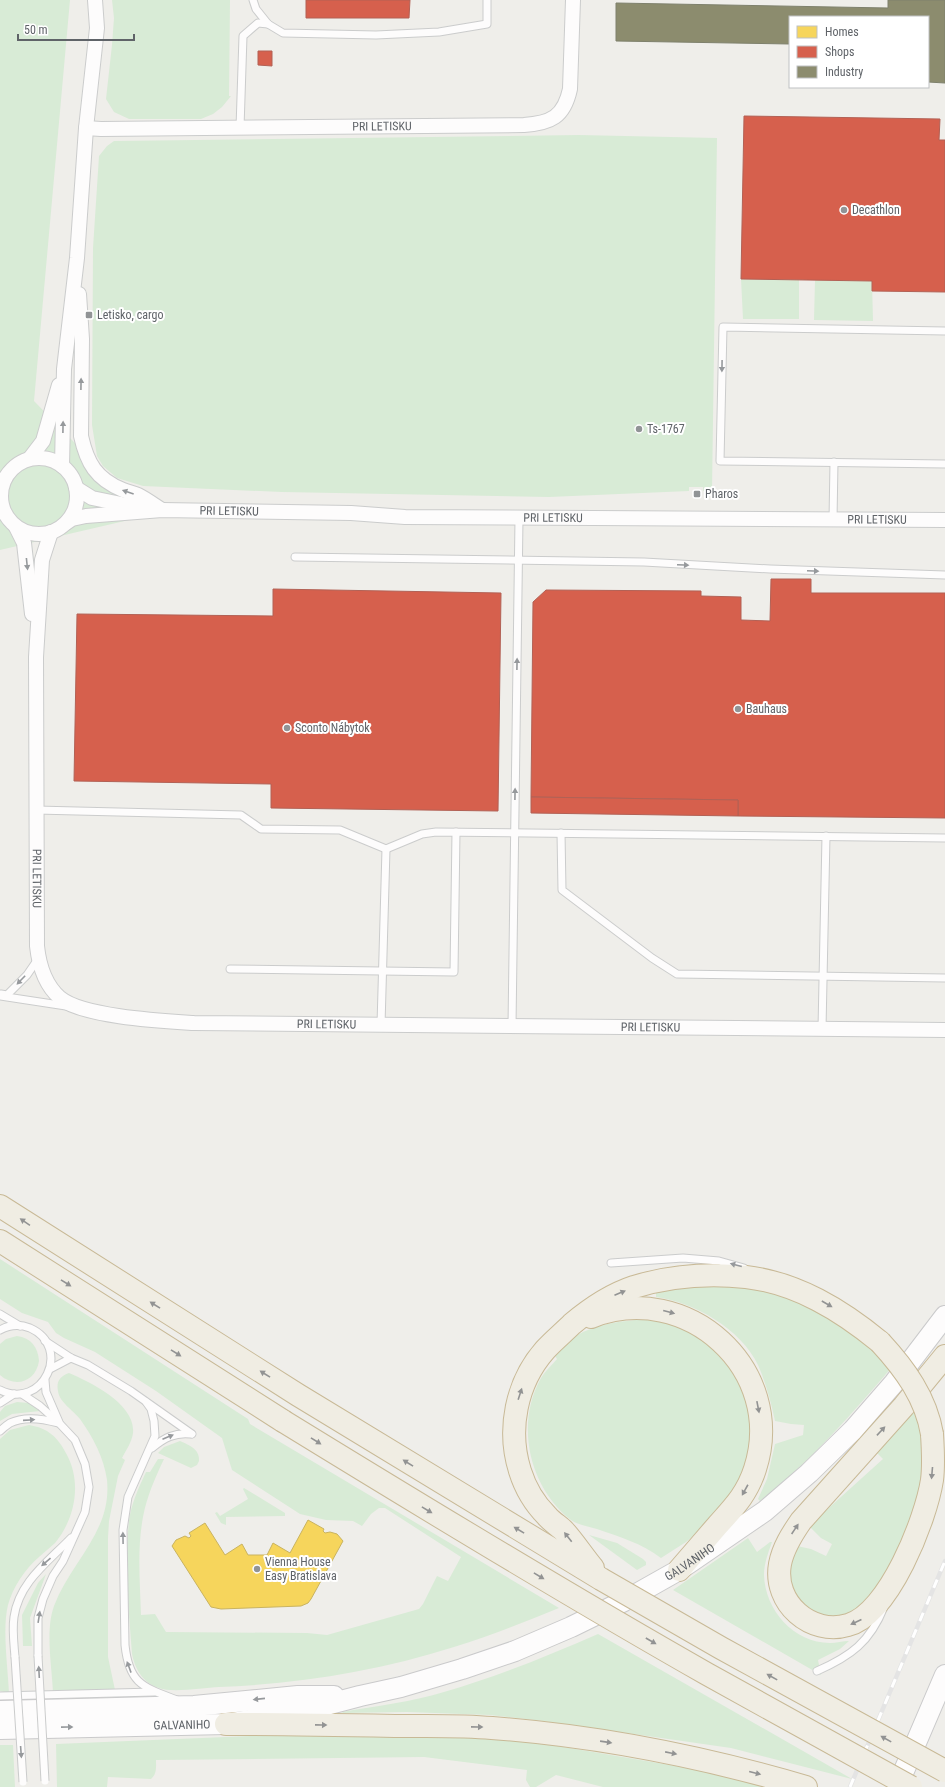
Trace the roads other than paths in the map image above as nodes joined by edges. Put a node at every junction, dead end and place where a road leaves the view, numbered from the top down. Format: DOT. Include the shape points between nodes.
graph roads {
  1 [pos="94,0"];
  2 [pos="253,0"];
  3 [pos="487,0"];
  4 [pos="573,0"];
  5 [pos="268,24"];
  6 [pos="86,128"];
  7 [pos="240,128"];
  8 [pos="77,258"];
  9 [pos="945,332"];
  10 [pos="64,369"];
  11 [pos="30,458"];
  12 [pos="834,462"];
  13 [pos="945,464"];
  14 [pos="62,466"];
  15 [pos="2,480"];
  16 [pos="76,488"];
  17 [pos="162,510"];
  18 [pos="2,513"];
  19 [pos="519,519"];
  20 [pos="833,520"];
  21 [pos="945,520"];
  22 [pos="66,523"];
  23 [pos="16,527"];
  24 [pos="51,532"];
  25 [pos="295,557"];
  26 [pos="518,561"];
  27 [pos="945,575"];
  28 [pos="36,656"];
  29 [pos="36,810"];
  30 [pos="456,832"];
  31 [pos="515,833"];
  32 [pos="561,834"];
  33 [pos="826,836"];
  34 [pos="945,838"];
  35 [pos="386,849"];
  36 [pos="38,959"];
  37 [pos="230,969"];
  38 [pos="382,971"];
  39 [pos="822,976"];
  40 [pos="945,978"];
  41 [pos="0,995"];
  42 [pos="96,1011"];
  43 [pos="381,1025"];
  44 [pos="512,1026"];
  45 [pos="822,1029"];
  46 [pos="945,1030"];
  47 [pos="0,1206"];
  48 [pos="0,1241"];
  49 [pos="611,1263"];
  50 [pos="798,1290"];
  51 [pos="0,1314"];
  52 [pos="945,1316"];
  53 [pos="20,1326"];
  54 [pos="0,1330"];
  55 [pos="554,1340"];
  56 [pos="45,1341"];
  57 [pos="945,1356"];
  58 [pos="71,1358"];
  59 [pos="50,1369"];
  60 [pos="45,1380"];
  61 [pos="0,1390"];
  62 [pos="18,1394"];
  63 [pos="146,1402"];
  64 [pos="0,1403"];
  65 [pos="60,1424"];
  66 [pos="0,1431"];
  67 [pos="149,1451"];
  68 [pos="74,1535"];
  69 [pos="679,1570"];
  70 [pos="601,1579"];
  71 [pos="894,1579"];
  72 [pos="817,1671"];
  73 [pos="945,1675"];
  74 [pos="157,1692"];
  75 [pos="0,1696"];
  76 [pos="360,1696"];
  77 [pos="194,1706"];
  78 [pos="0,1711"];
  79 [pos="226,1724"];
  80 [pos="0,1729"];
  81 [pos="945,1772"];
  82 [pos="23,1784"];
  83 [pos="45,1784"];
  84 [pos="806,1787"];
  85 [pos="897,1787"];
  86 [pos="912,1787"];
  1 -- 6 [label="street, PRI LETISKU" via="97,28"];
  2 -- 5 [label="lane" via="256,9"];
  3 -- 5 [label="lane" via="487,24 439,32 283,33"];
  4 -- 7 [label="street, PRI LETISKU" via="570,89 562,111 553,119 524,125"];
  5 -- 7 [label="lane" via="258,23 243,36"];
  6 -- 7 [label="street, PRI LETISKU"];
  6 -- 8 [label="street, PRI LETISKU"];
  8 -- 10 [label="street, PRI LETISKU"];
  17 -- 8 [label="street, PRI LETISKU, one-way" via="98,476 84,451 81,436 82,339"];
  9 -- 12 [label="lane, one-way" via="723,327 720,461"];
  10 -- 11 [label="street, PRI LETISKU" via="42,441"];
  14 -- 10 [label="street, PRI LETISKU, one-way"];
  11 -- 14 [label="street" via="44,458"];
  11 -- 15 [label="street, PRI LETISKU" via="13,467"];
  12 -- 13 [label="lane"];
  12 -- 20 [label="lane"];
  14 -- 16 [label="street, PRI LETISKU" via="71,476"];
  15 -- 18 [label="street, PRI LETISKU"];
  16 -- 17 [label="street, PRI LETISKU" via="92,498"];
  16 -- 22 [label="street" via="74,510"];
  17 -- 19 [label="street, PRI LETISKU"];
  17 -- 22 [label="street, PRI LETISKU" via="86,516"];
  18 -- 23 [label="street, PRI LETISKU"];
  19 -- 20 [label="street, PRI LETISKU"];
  19 -- 26 [label="lane"];
  20 -- 21 [label="street, PRI LETISKU"];
  22 -- 24 [label="street, PRI LETISKU"];
  23 -- 24 [label="street, PRI LETISKU" via="29,533"];
  23 -- 28 [label="street, PRI LETISKU, one-way" via="24,543"];
  24 -- 28 [label="street, PRI LETISKU" via="42,560"];
  25 -- 26 [label="lane"];
  26 -- 27 [label="lane, one-way" via="644,562"];
  31 -- 26 [label="lane, one-way"];
  28 -- 29 [label="street, PRI LETISKU"];
  29 -- 35 [label="lane" via="241,815 261,828 340,830"];
  29 -- 36 [label="street, PRI LETISKU"];
  30 -- 31 [label="lane"];
  30 -- 35 [label="lane" via="422,834"];
  30 -- 38 [label="lane" via="454,972"];
  31 -- 32 [label="lane"];
  31 -- 44 [label="lane"];
  32 -- 33 [label="lane"];
  32 -- 39 [label="lane" via="562,890 652,958 678,974"];
  33 -- 34 [label="lane"];
  33 -- 39 [label="lane"];
  35 -- 38 [label="lane"];
  36 -- 41 [label="lane, one-way" via="8,995"];
  36 -- 42 [label="street, PRI LETISKU" via="47,982 60,998"];
  37 -- 38 [label="lane"];
  38 -- 43 [label="lane"];
  39 -- 40 [label="lane"];
  39 -- 45 [label="lane"];
  41 -- 42 [label="lane"];
  42 -- 43 [label="street, PRI LETISKU" via="194,1023"];
  43 -- 44 [label="street, PRI LETISKU"];
  44 -- 45 [label="street, PRI LETISKU"];
  45 -- 46 [label="street, PRI LETISKU"];
  70 -- 47 [label="highway, one-way" via="298,1395"];
  48 -- 86 [label="highway, one-way, bridge" via="420,1506 706,1673"];
  50 -- 49 [label="lane, one-way" via="751,1269 719,1261 683,1258"];
  55 -- 50 [label="highway, one-way" via="599,1303 632,1288 671,1278 746,1277"];
  50 -- 71 [label="highway, one-way, bridge" via="835,1309 880,1342 914,1384 929,1417 934,1459 932,1480 919,1525"];
  51 -- 53 [label="lane"];
  52 -- 69 [label="main road, GALVANIHO" via="894,1383 853,1430 809,1473 765,1512"];
  53 -- 54 [label="lane"];
  53 -- 56 [label="lane" via="35,1331"];
  55 -- 69 [label="highway, one-way" via="573,1326 599,1314 624,1308 655,1309 685,1317 710,1332 734,1354 745,1371 757,1400 760,1415 759,1454 755,1468 749,1484 732,1511"];
  70 -- 55 [label="highway, one-way" via="563,1531 538,1505 520,1472 515,1448 514,1421 523,1384 531,1368"];
  56 -- 58 [label="lane"];
  56 -- 59 [label="lane" via="50,1351"];
  71 -- 57 [label="highway, one-way" via="878,1605 859,1621 826,1627 804,1619 789,1604 780,1583 780,1564 787,1542 801,1521"];
  58 -- 59 [label="lane"];
  58 -- 63 [label="lane" via="88,1365"];
  59 -- 60 [label="lane"];
  60 -- 62 [label="lane" via="35,1389"];
  60 -- 65 [label="lane" via="46,1392"];
  61 -- 62 [label="lane"];
  62 -- 64 [label="lane"];
  62 -- 65 [label="lane" via="40,1406"];
  63 -- 67 [label="lane" via="151,1409 155,1431"];
  67 -- 63 [label="lane, one-way" via="160,1441 171,1436 192,1434"];
  66 -- 65 [label="lane, one-way" via="11,1422 24,1420 43,1419"];
  65 -- 68 [label="lane" via="75,1440 85,1464 89,1487 85,1512"];
  74 -- 67 [label="lane, one-way" via="139,1683 133,1676 124,1645 125,1514 128,1497"];
  68 -- 82 [label="lane, one-way, bridge" via="40,1568 22,1591 14,1617"];
  83 -- 68 [label="lane, one-way, bridge" via="38,1618 43,1599 53,1576 64,1561"];
  69 -- 76 [label="main road, GALVANIHO" via="572,1627 515,1651 401,1687"];
  81 -- 70 [label="highway, one-way, bridge"];
  71 -- 72 [label="lane" via="880,1618 858,1649 842,1660"];
  73 -- 85 [label="main road"];
  74 -- 75 [label="lane"];
  74 -- 77 [label="lane"];
  76 -- 77 [label="main road, GALVANIHO, one-way" via="298,1696"];
  76 -- 79 [label="main road, GALVANIHO" via="303,1711"];
  77 -- 78 [label="main road, GALVANIHO"];
  80 -- 79 [label="main road, GALVANIHO, one-way"];
  79 -- 84 [label="highway, one-way" via="491,1728 546,1733 633,1746 717,1763"];
}
